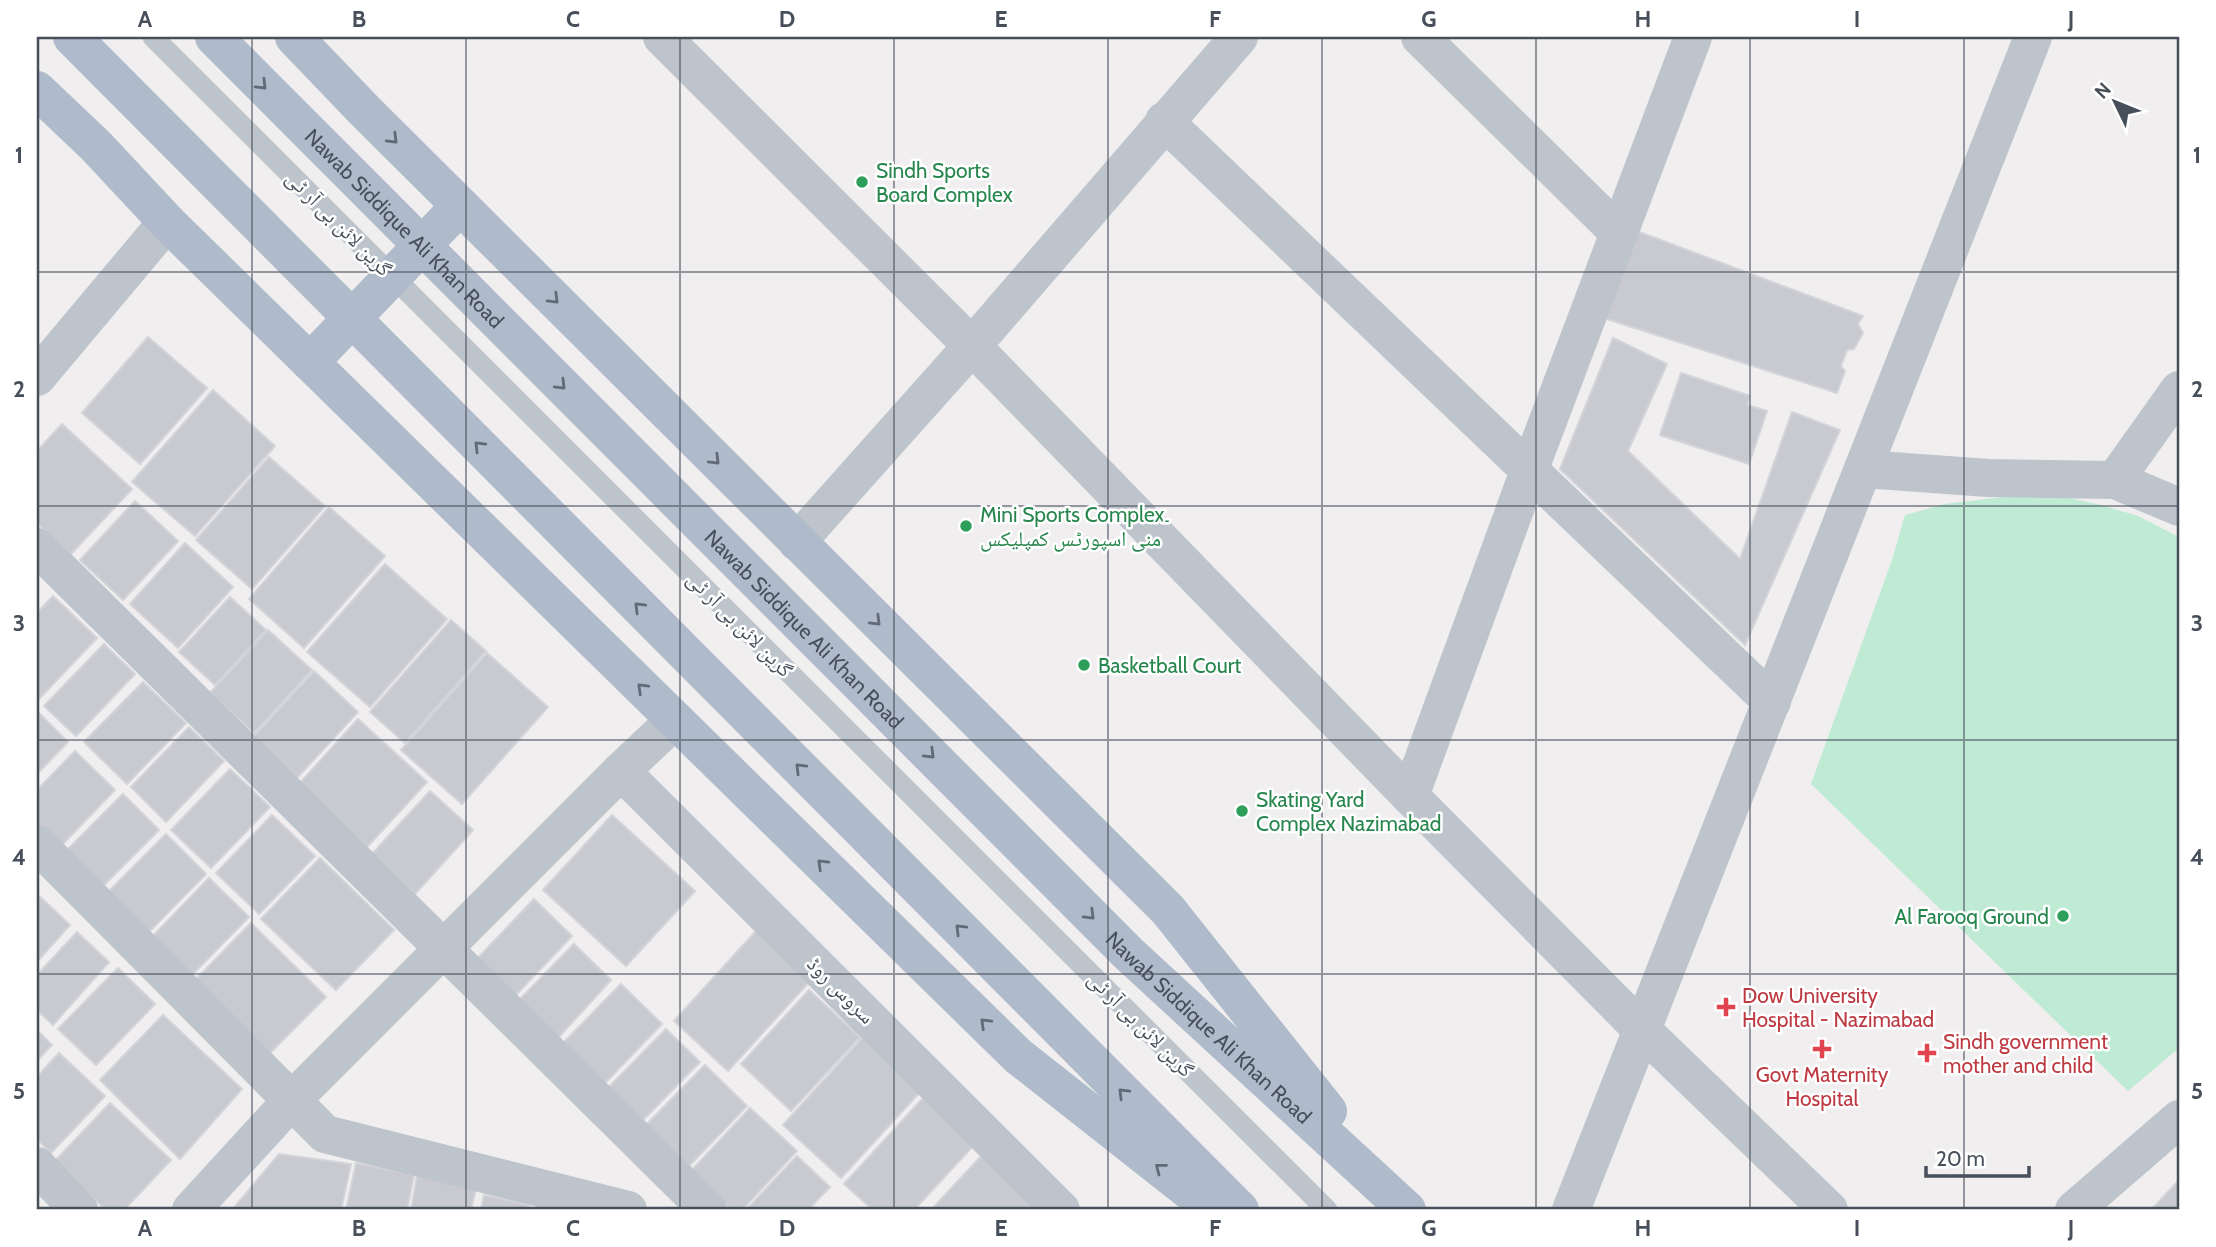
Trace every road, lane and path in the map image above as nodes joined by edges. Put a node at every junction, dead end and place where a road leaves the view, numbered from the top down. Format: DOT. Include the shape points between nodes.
graph roads {
  1 [pos="72,37"];
  2 [pos="153,37"];
  3 [pos="214,37"];
  4 [pos="294,37"];
  5 [pos="313,37"];
  6 [pos="662,37"];
  7 [pos="1239,37"];
  8 [pos="1420,37"];
  9 [pos="1693,37"];
  10 [pos="2033,37"];
  11 [pos="37,90"];
  12 [pos="364,110"];
  13 [pos="37,112"];
  14 [pos="1164,121"];
  15 [pos="96,146"];
  16 [pos="460,206"];
  17 [pos="167,222"];
  18 [pos="1619,233"];
  19 [pos="972,346"];
  20 [pos="310,362"];
  21 [pos="37,377"];
  22 [pos="2179,390"];
  23 [pos="1864,469"];
  24 [pos="1529,471"];
  25 [pos="2115,480"];
  26 [pos="2179,507"];
  27 [pos="797,542"];
  28 [pos="37,547"];
  29 [pos="1772,702"];
  30 [pos="675,720"];
  31 [pos="621,771"];
  32 [pos="1410,796"];
  33 [pos="37,844"];
  34 [pos="444,948"];
  35 [pos="1640,1028"];
  36 [pos="291,1101"];
  37 [pos="2179,1119"];
  38 [pos="37,1166"];
  39 [pos="1406,1209"];
  40 [pos="79,1210"];
  41 [pos="191,1210"];
  42 [pos="628,1210"];
  43 [pos="708,1210"];
  44 [pos="1062,1210"];
  45 [pos="1214,1210"];
  46 [pos="1240,1210"];
  47 [pos="1327,1210"];
  48 [pos="1570,1210"];
  49 [pos="1829,1210"];
  50 [pos="2074,1210"];
  46 -- 1 [label="main road, one-way"];
  2 -- 47 [label="lane, گرین لائن بی آر ٹی"];
  3 -- 39 [label="main road, Nawab Siddique Ali Khan Road, one-way" via="1129,954"];
  4 -- 12 [label="main road"];
  5 -- 12 [label="main road"];
  6 -- 19 [label="street"];
  7 -- 14 [label="street"];
  8 -- 18 [label="street"];
  9 -- 18 [label="street"];
  10 -- 23 [label="street"];
  11 -- 15 [label="main road"];
  12 -- 16 [label="main road, one-way"];
  13 -- 15 [label="main road"];
  14 -- 19 [label="street"];
  14 -- 24 [label="street"];
  15 -- 17 [label="main road"];
  16 -- 20 [label="main road"];
  16 -- 27 [label="main road, one-way"];
  17 -- 20 [label="main road"];
  17 -- 21 [label="street"];
  18 -- 24 [label="street"];
  19 -- 27 [label="street"];
  19 -- 32 [label="street"];
  30 -- 20 [label="main road, one-way"];
  22 -- 25 [label="street"];
  23 -- 25 [label="street" via="1988,478"];
  23 -- 29 [label="street"];
  24 -- 29 [label="street"];
  24 -- 32 [label="street"];
  25 -- 26 [label="street"];
  27 -- 39 [label="main road, one-way" via="1168,910"];
  28 -- 34 [label="street"];
  29 -- 35 [label="street"];
  30 -- 31 [label="street"];
  45 -- 30 [label="main road, one-way" via="1018,1056"];
  31 -- 34 [label="street"];
  31 -- 44 [label="street, سروس روڈ"];
  32 -- 35 [label="street"];
  33 -- 36 [label="street"];
  34 -- 36 [label="street"];
  34 -- 43 [label="street"];
  35 -- 48 [label="street"];
  35 -- 49 [label="street"];
  36 -- 41 [label="street"];
  36 -- 42 [label="street" via="325,1134"];
  37 -- 50 [label="street"];
  38 -- 40 [label="street"];
}
